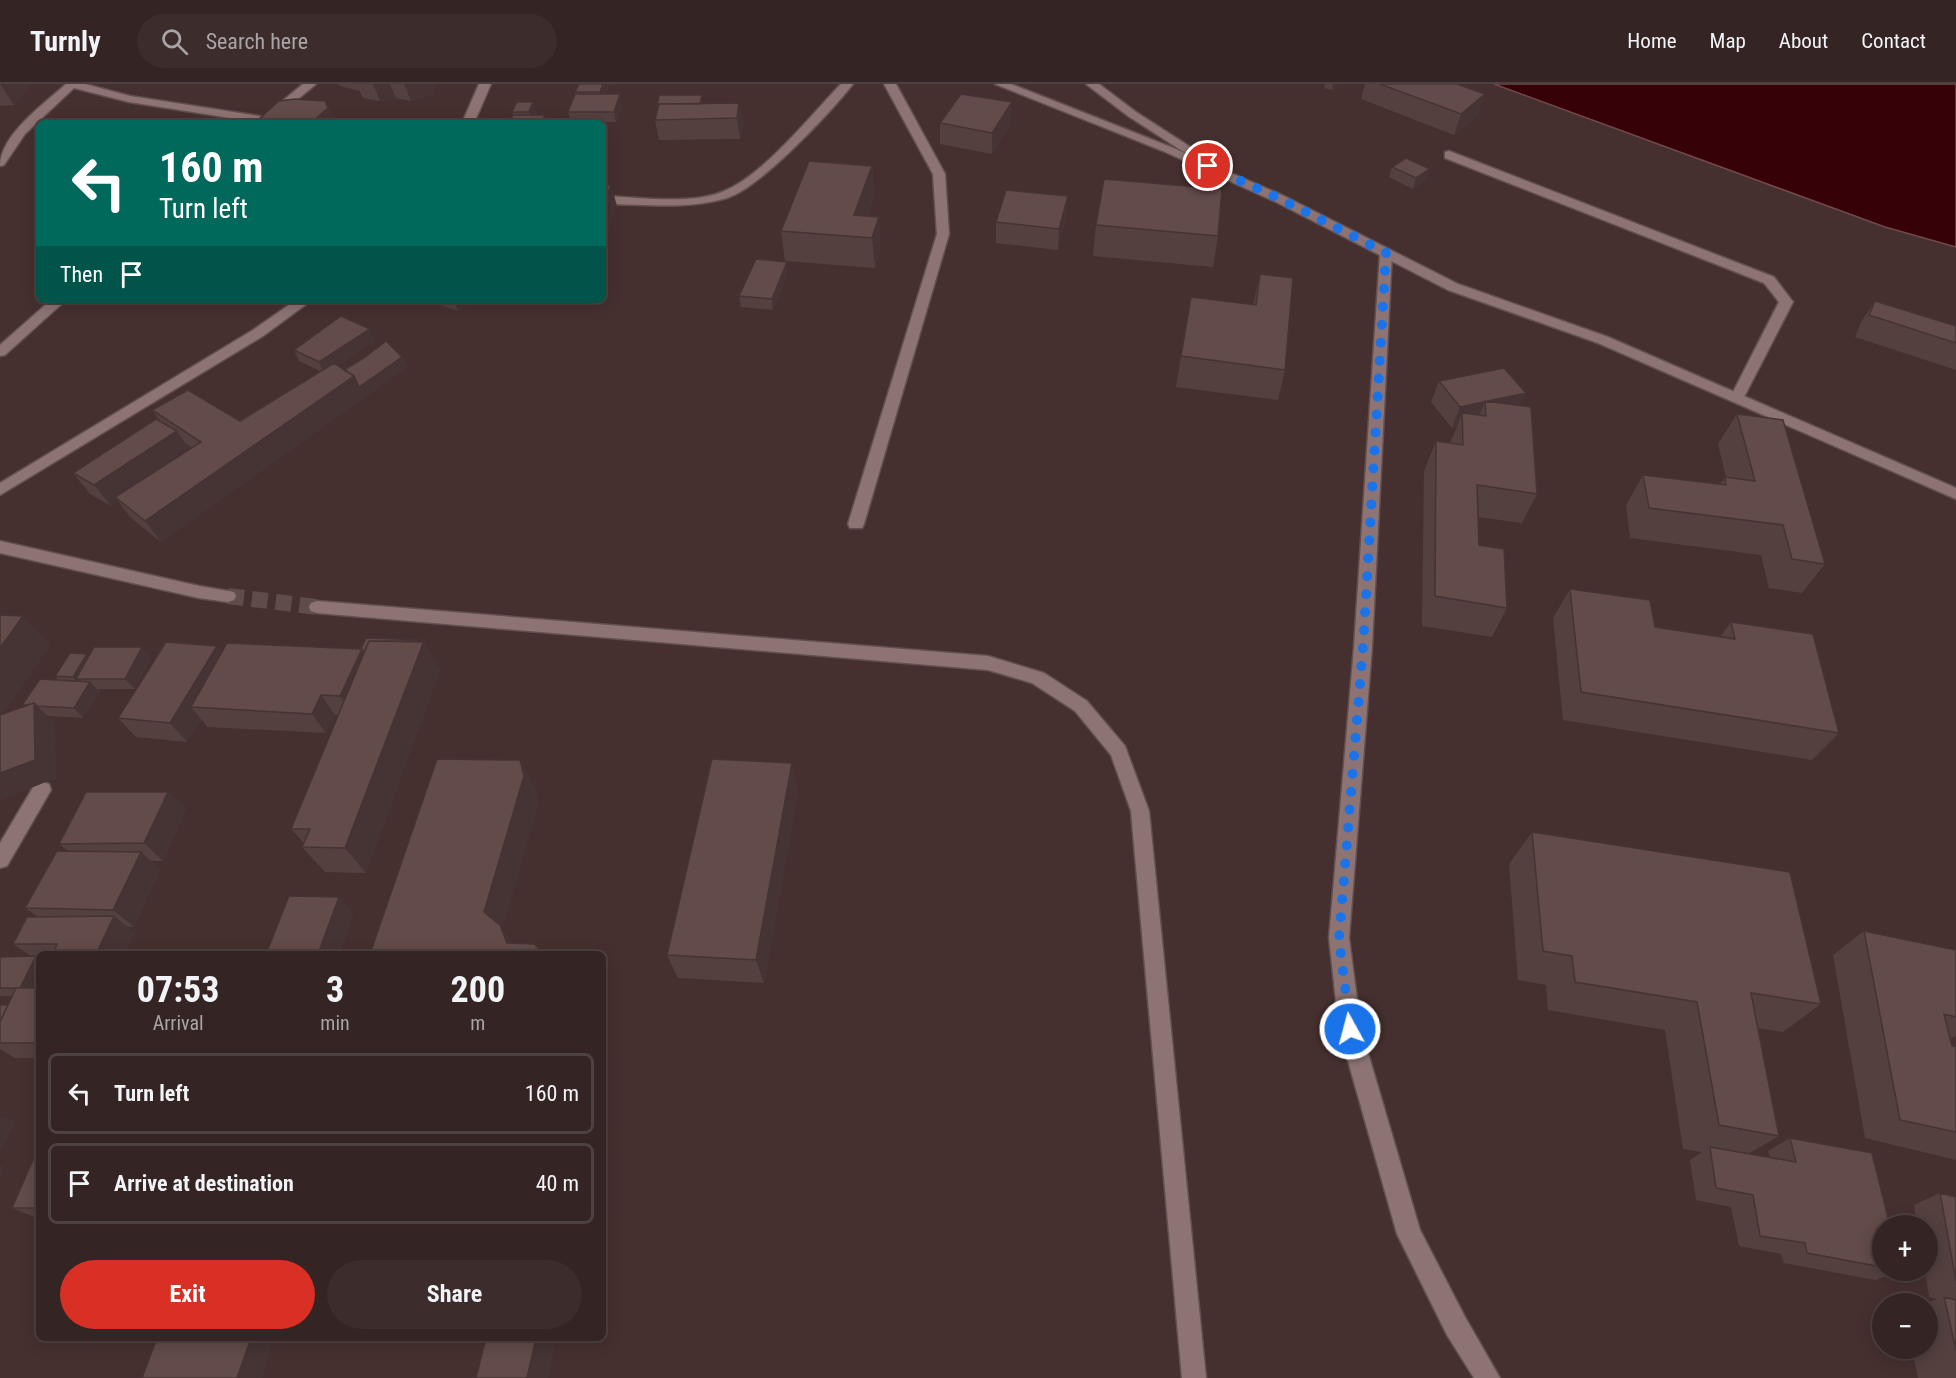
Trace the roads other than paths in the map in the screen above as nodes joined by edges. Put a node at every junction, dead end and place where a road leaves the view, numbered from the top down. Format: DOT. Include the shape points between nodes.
graph roads {
  1 [pos="310,84"];
  2 [pos="484,84"];
  3 [pos="847,84"];
  4 [pos="890,84"];
  5 [pos="1000,84"];
  6 [pos="1092,84"];
  7 [pos="71,85"];
  8 [pos="258,120"];
  9 [pos="264,120"];
  10 [pos="469,120"];
  11 [pos="1449,155"];
  12 [pos="0,162"];
  13 [pos="1228,176"];
  14 [pos="606,200"];
  15 [pos="1386,253"];
  16 [pos="56,303"];
  17 [pos="301,303"];
  18 [pos="0,352"];
  19 [pos="1737,398"];
  20 [pos="0,490"];
  21 [pos="1956,494"];
  22 [pos="855,524"];
  23 [pos="0,547"];
  24 [pos="228,596"];
  25 [pos="317,607"];
  26 [pos="42,790"];
  27 [pos="0,860"];
  28 [pos="1194,1378"];
  29 [pos="1488,1378"];
  1 -- 9 [label="street"];
  2 -- 10 [label="street"];
  3 -- 14 [label="street" via="741,188 704,200"];
  4 -- 22 [label="street" via="939,174 943,234"];
  5 -- 13 [label="street" via="1167,148"];
  6 -- 13 [label="street"];
  7 -- 8 [label="street" via="129,99"];
  7 -- 12 [label="street" via="21,132"];
  11 -- 19 [label="street" via="1769,280 1786,302"];
  13 -- 15 [label="street"];
  15 -- 19 [label="street" via="1453,287 1603,340"];
  15 -- 29 [label="street" via="1363,647 1339,938 1350,1029 1409,1234 1456,1326"];
  16 -- 18 [label="street"];
  17 -- 20 [label="street"];
  19 -- 21 [label="street"];
  23 -- 24 [label="street"];
  25 -- 28 [label="street" via="988,663 1038,678 1082,706 1119,751 1140,811"];
  26 -- 27 [label="street"];
}
